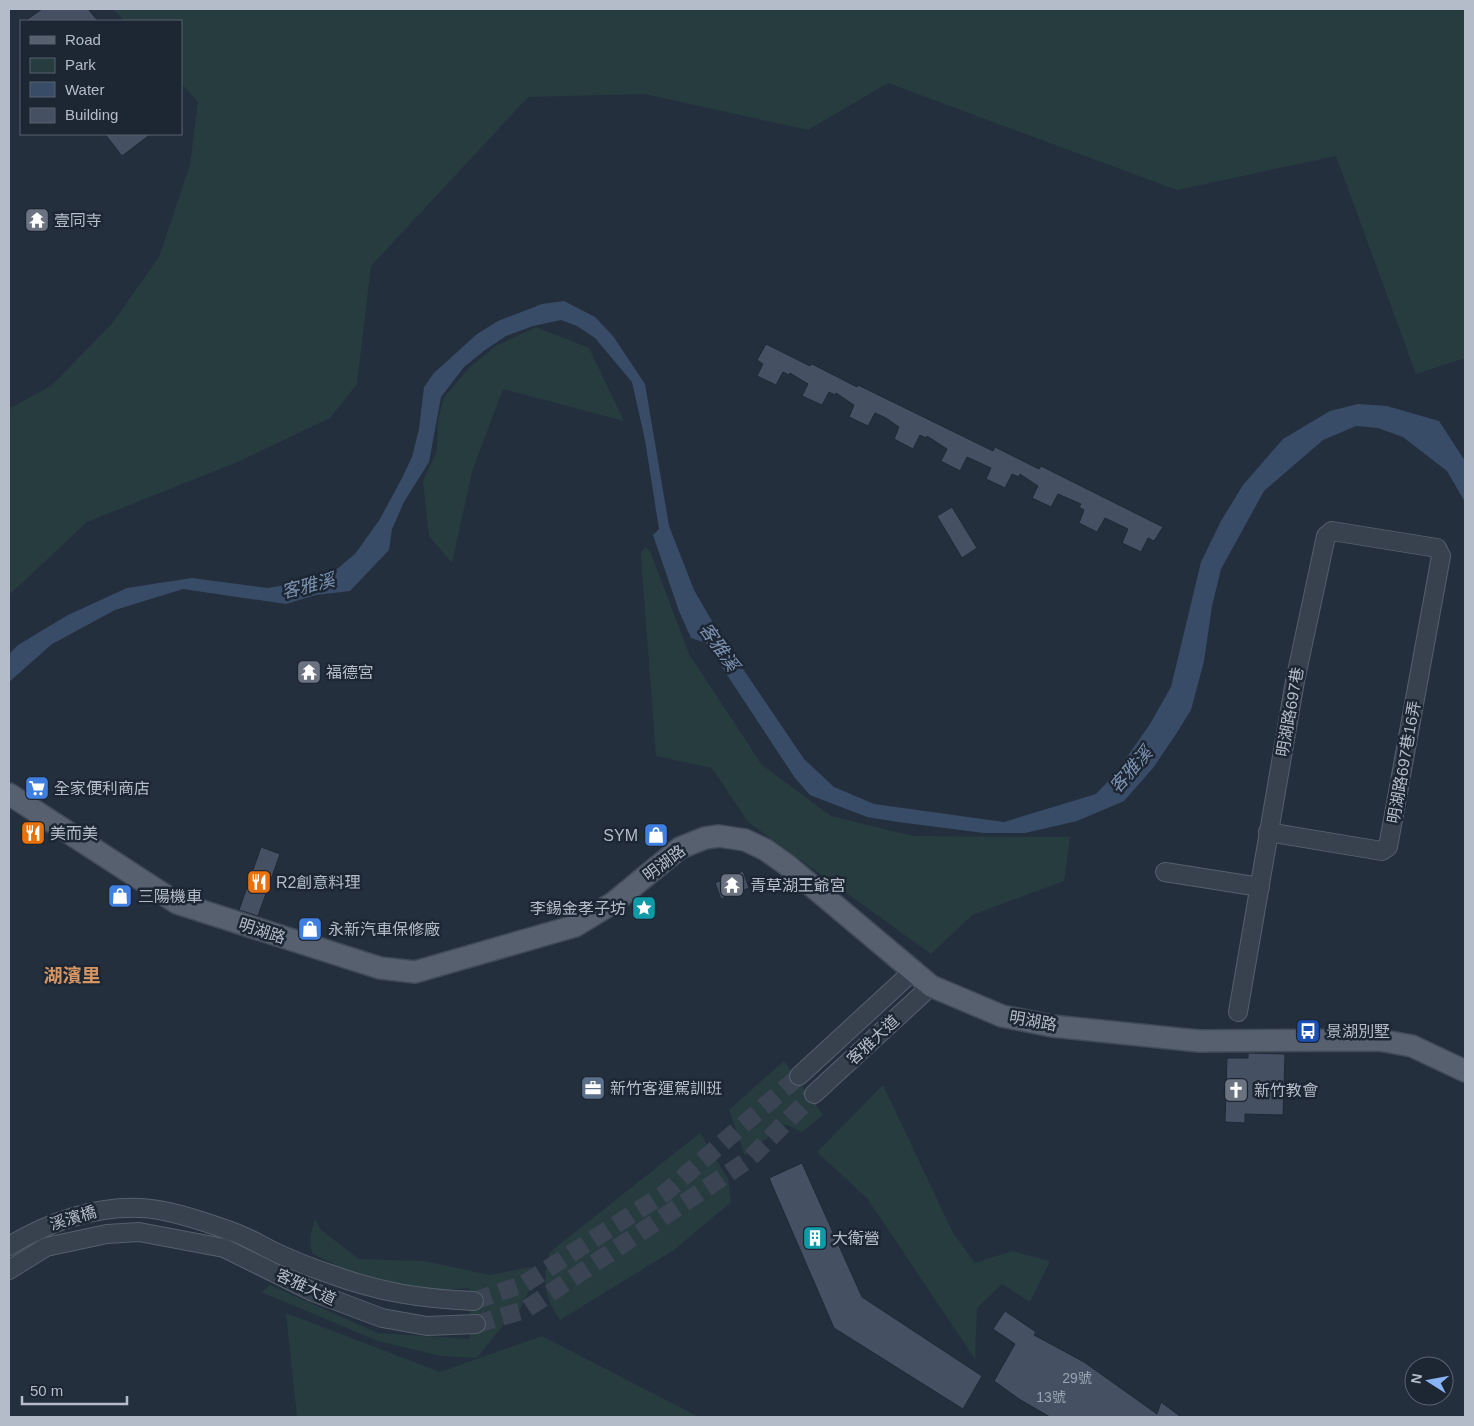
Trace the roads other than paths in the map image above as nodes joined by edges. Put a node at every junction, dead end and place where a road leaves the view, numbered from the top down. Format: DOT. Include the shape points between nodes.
graph roads {
  1 [pos="1441,556"];
  2 [pos="9,794"];
  3 [pos="1268,832"];
  4 [pos="1165,872"];
  5 [pos="1260,887"];
  6 [pos="912,972"];
  7 [pos="931,986"];
  8 [pos="1238,1012"];
  9 [pos="1465,1071"];
  10 [pos="799,1076"];
  11 [pos="814,1094"];
  12 [pos="142,1208"];
  13 [pos="139,1232"];
  14 [pos="9,1246"];
  15 [pos="9,1270"];
  16 [pos="474,1301"];
  17 [pos="476,1324"];
  1 -- 3 [label="street, 明湖路697巷16弄" via="1388,847 1382,851"];
  1 -- 3 [label="street, 明湖路697巷" via="1437,548 1332,531 1326,536 1295,681"];
  2 -- 6 [label="main road, 明湖路" via="177,903 380,968 415,972 575,926 613,903 680,848 719,836 745,840 766,850"];
  3 -- 5 [label="street, 明湖路697巷"];
  4 -- 5 [label="street"];
  5 -- 8 [label="street, 明湖路697巷"];
  6 -- 7 [label="main road, 明湖路"];
  6 -- 10 [label="street, 客雅大道"];
  7 -- 9 [label="main road, 明湖路" via="1002,1016 1052,1026 1199,1041 1379,1040 1412,1046"];
  7 -- 11 [label="street, 客雅大道"];
  12 -- 14 [label="street, 溪濱橋" via="104,1209 35,1230"];
  12 -- 16 [label="street, 客雅大道" via="234,1232 278,1254 388,1293 431,1300"];
  13 -- 15 [label="street, 溪濱橋" via="107,1234 46,1247"];
  13 -- 17 [label="street, 客雅大道" via="224,1248 313,1292 382,1318 427,1326"];
}
